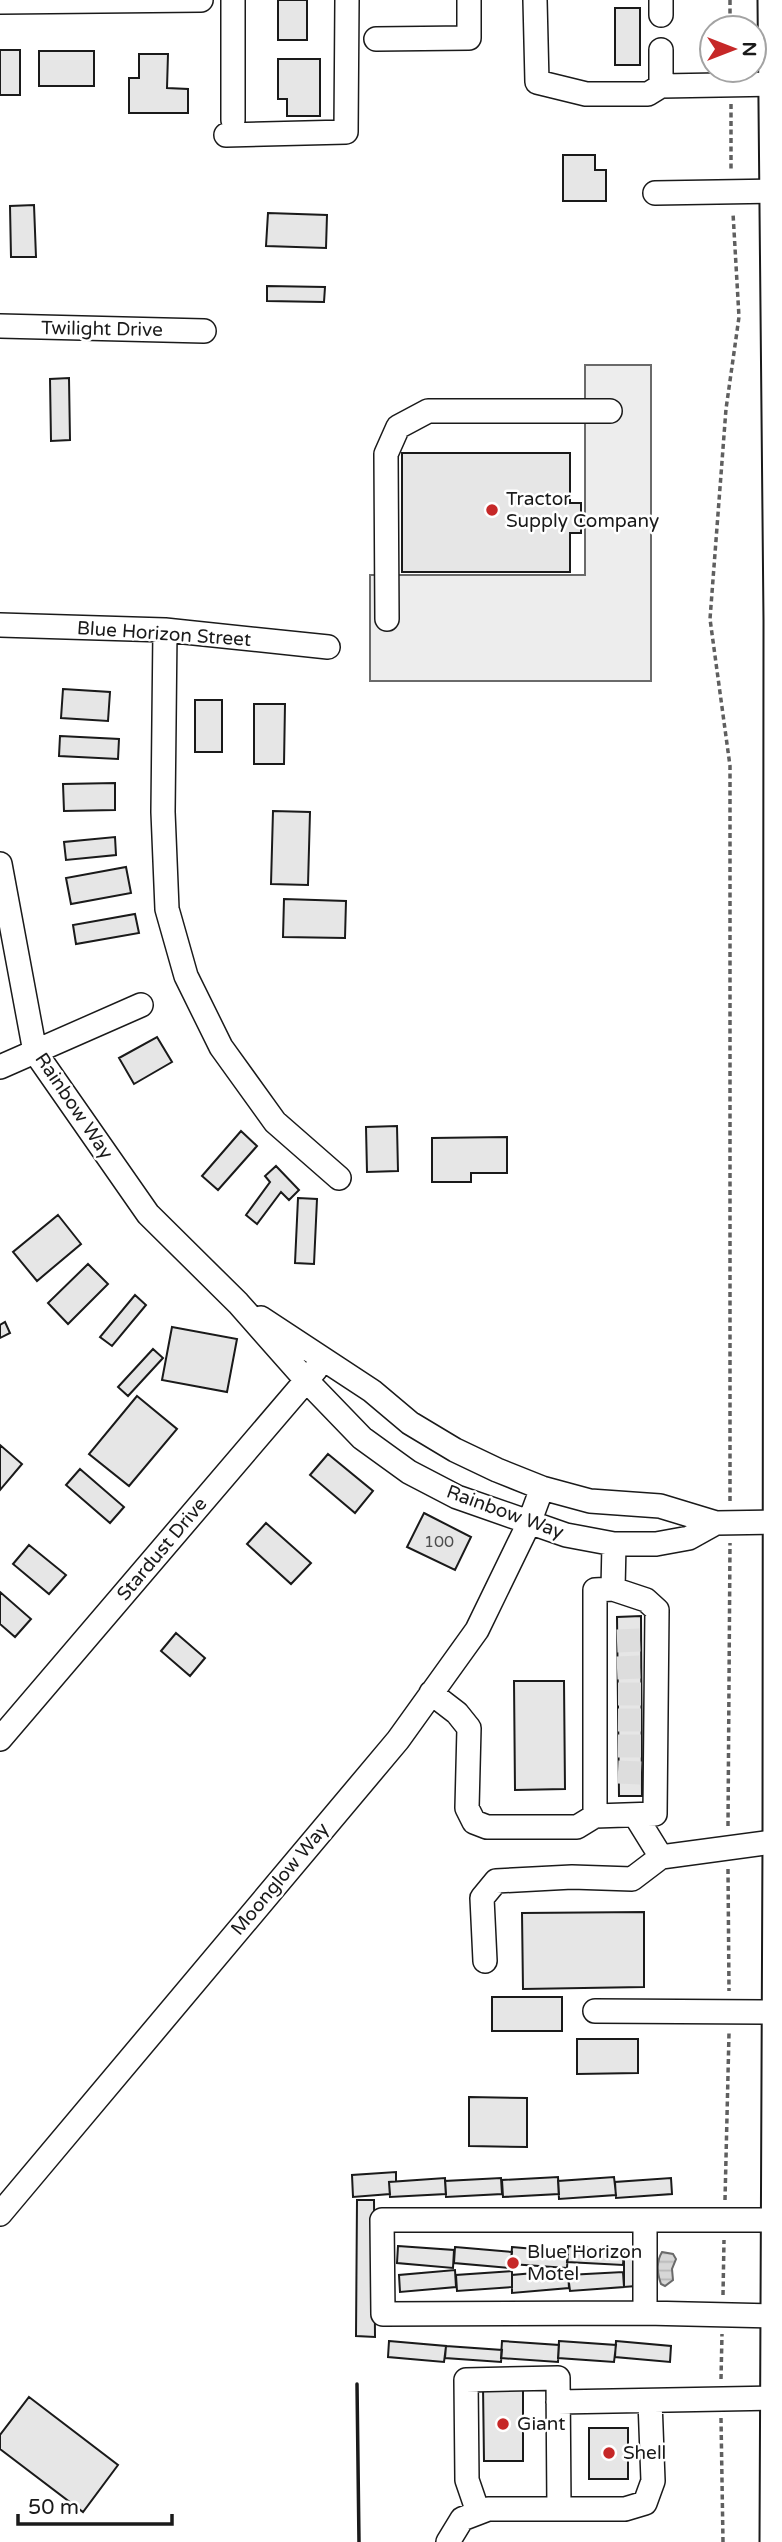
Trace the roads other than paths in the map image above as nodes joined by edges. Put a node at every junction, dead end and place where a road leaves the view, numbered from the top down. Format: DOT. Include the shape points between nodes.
graph roads {
  1 [pos="201,0"];
  2 [pos="233,0"];
  3 [pos="347,0"];
  4 [pos="469,0"];
  5 [pos="535,0"];
  6 [pos="775,0"];
  7 [pos="0,2"];
  8 [pos="661,25"];
  9 [pos="376,39"];
  10 [pos="776,84"];
  11 [pos="661,86"];
  12 [pos="777,191"];
  13 [pos="655,193"];
  14 [pos="0,326"];
  15 [pos="204,331"];
  16 [pos="610,411"];
  17 [pos="387,619"];
  18 [pos="782,620"];
  19 [pos="0,625"];
  20 [pos="165,630"];
  21 [pos="328,646"];
  22 [pos="0,864"];
  23 [pos="141,1005"];
  24 [pos="35,1052"];
  25 [pos="0,1068"];
  26 [pos="339,1178"];
  27 [pos="238,1303"];
  28 [pos="324,1359"];
  29 [pos="306,1380"];
  30 [pos="542,1488"];
  31 [pos="779,1522"];
  32 [pos="530,1523"];
  33 [pos="723,1523"];
  34 [pos="614,1544"];
  35 [pos="613,1589"];
  36 [pos="781,1610"];
  37 [pos="431,1693"];
  38 [pos="0,1740"];
  39 [pos="635,1815"];
  40 [pos="595,1816"];
  41 [pos="780,1841"];
  42 [pos="661,1857"];
  43 [pos="485,1961"];
  44 [pos="595,2011"];
  45 [pos="779,2012"];
  46 [pos="780,2158"];
  47 [pos="0,2214"];
  48 [pos="778,2220"];
  49 [pos="645,2221"];
  50 [pos="645,2313"];
  51 [pos="777,2316"];
  52 [pos="777,2398"];
  53 [pos="650,2401"];
  54 [pos="558,2402"];
  55 [pos="559,2509"];
  56 [pos="478,2512"];
  57 [pos="448,2542"];
  58 [pos="777,2542"];
  1 -- 7 [label="street"];
  2 -- 3 [label="street" via="229,127 346,132"];
  4 -- 9 [label="street" via="469,38"];
  5 -- 11 [label="street" via="537,82 586,94 648,94"];
  6 -- 10 [label="highway"];
  8 -- 11 [label="street"];
  10 -- 11 [label="street"];
  10 -- 12 [label="highway"];
  12 -- 13 [label="street"];
  12 -- 18 [label="highway"];
  14 -- 15 [label="street, Twilight Drive"];
  16 -- 17 [label="street" via="429,411 398,427 386,454"];
  18 -- 31 [label="highway"];
  19 -- 20 [label="street, Blue Horizon Street"];
  20 -- 21 [label="street, Blue Horizon Street"];
  20 -- 26 [label="street" via="167,909 186,976 221,1047 275,1122"];
  22 -- 24 [label="street, Rainbow Way"];
  23 -- 24 [label="street"];
  24 -- 25 [label="street"];
  24 -- 27 [label="street, Rainbow Way" via="148,1214"];
  27 -- 28 [label="street, Rainbow Way"];
  27 -- 29 [label="street, Rainbow Way"];
  28 -- 29 [label="street, Stardust Drive"];
  28 -- 30 [label="street, Rainbow Way" via="455,1450"];
  29 -- 32 [label="street, Rainbow Way" via="362,1438 410,1472 457,1497"];
  29 -- 38 [label="street, Stardust Drive"];
  30 -- 32 [label="street, Moonglow Way"];
  30 -- 33 [label="street, Rainbow Way" via="590,1501 660,1506"];
  31 -- 33 [label="street, Rainbow Way"];
  31 -- 36 [label="highway"];
  32 -- 34 [label="street, Rainbow Way"];
  32 -- 37 [label="street, Moonglow Way" via="477,1630"];
  33 -- 34 [label="street, Rainbow Way" via="689,1538"];
  34 -- 35 [label="street"];
  35 -- 39 [label="street" via="646,1600 657,1611 649,1640 649,1772 655,1814"];
  35 -- 40 [label="street" via="595,1590 606,1641 607,1720 607,1772"];
  36 -- 41 [label="highway"];
  37 -- 40 [label="street" via="469,1728 467,1808 474,1822 487,1827 577,1827"];
  37 -- 47 [label="street, Moonglow Way" via="398,1740"];
  39 -- 40 [label="street"];
  39 -- 42 [label="street"];
  41 -- 42 [label="street"];
  41 -- 45 [label="highway"];
  42 -- 43 [label="street" via="632,1879 496,1881 482,1898"];
  44 -- 45 [label="street"];
  45 -- 46 [label="highway"];
  46 -- 48 [label="highway"];
  48 -- 49 [label="street"];
  48 -- 51 [label="highway"];
  49 -- 50 [label="street"];
  49 -- 50 [label="street" via="382,2220 383,2314"];
  50 -- 51 [label="street"];
  51 -- 52 [label="highway"];
  52 -- 53 [label="street"];
  52 -- 58 [label="highway"];
  53 -- 54 [label="street"];
  53 -- 55 [label="street" via="653,2481 645,2503 625,2509"];
  54 -- 55 [label="street"];
  54 -- 56 [label="street" via="558,2378 466,2380 467,2480"];
  55 -- 56 [label="street"];
  56 -- 57 [label="street" via="462,2519"];
}
